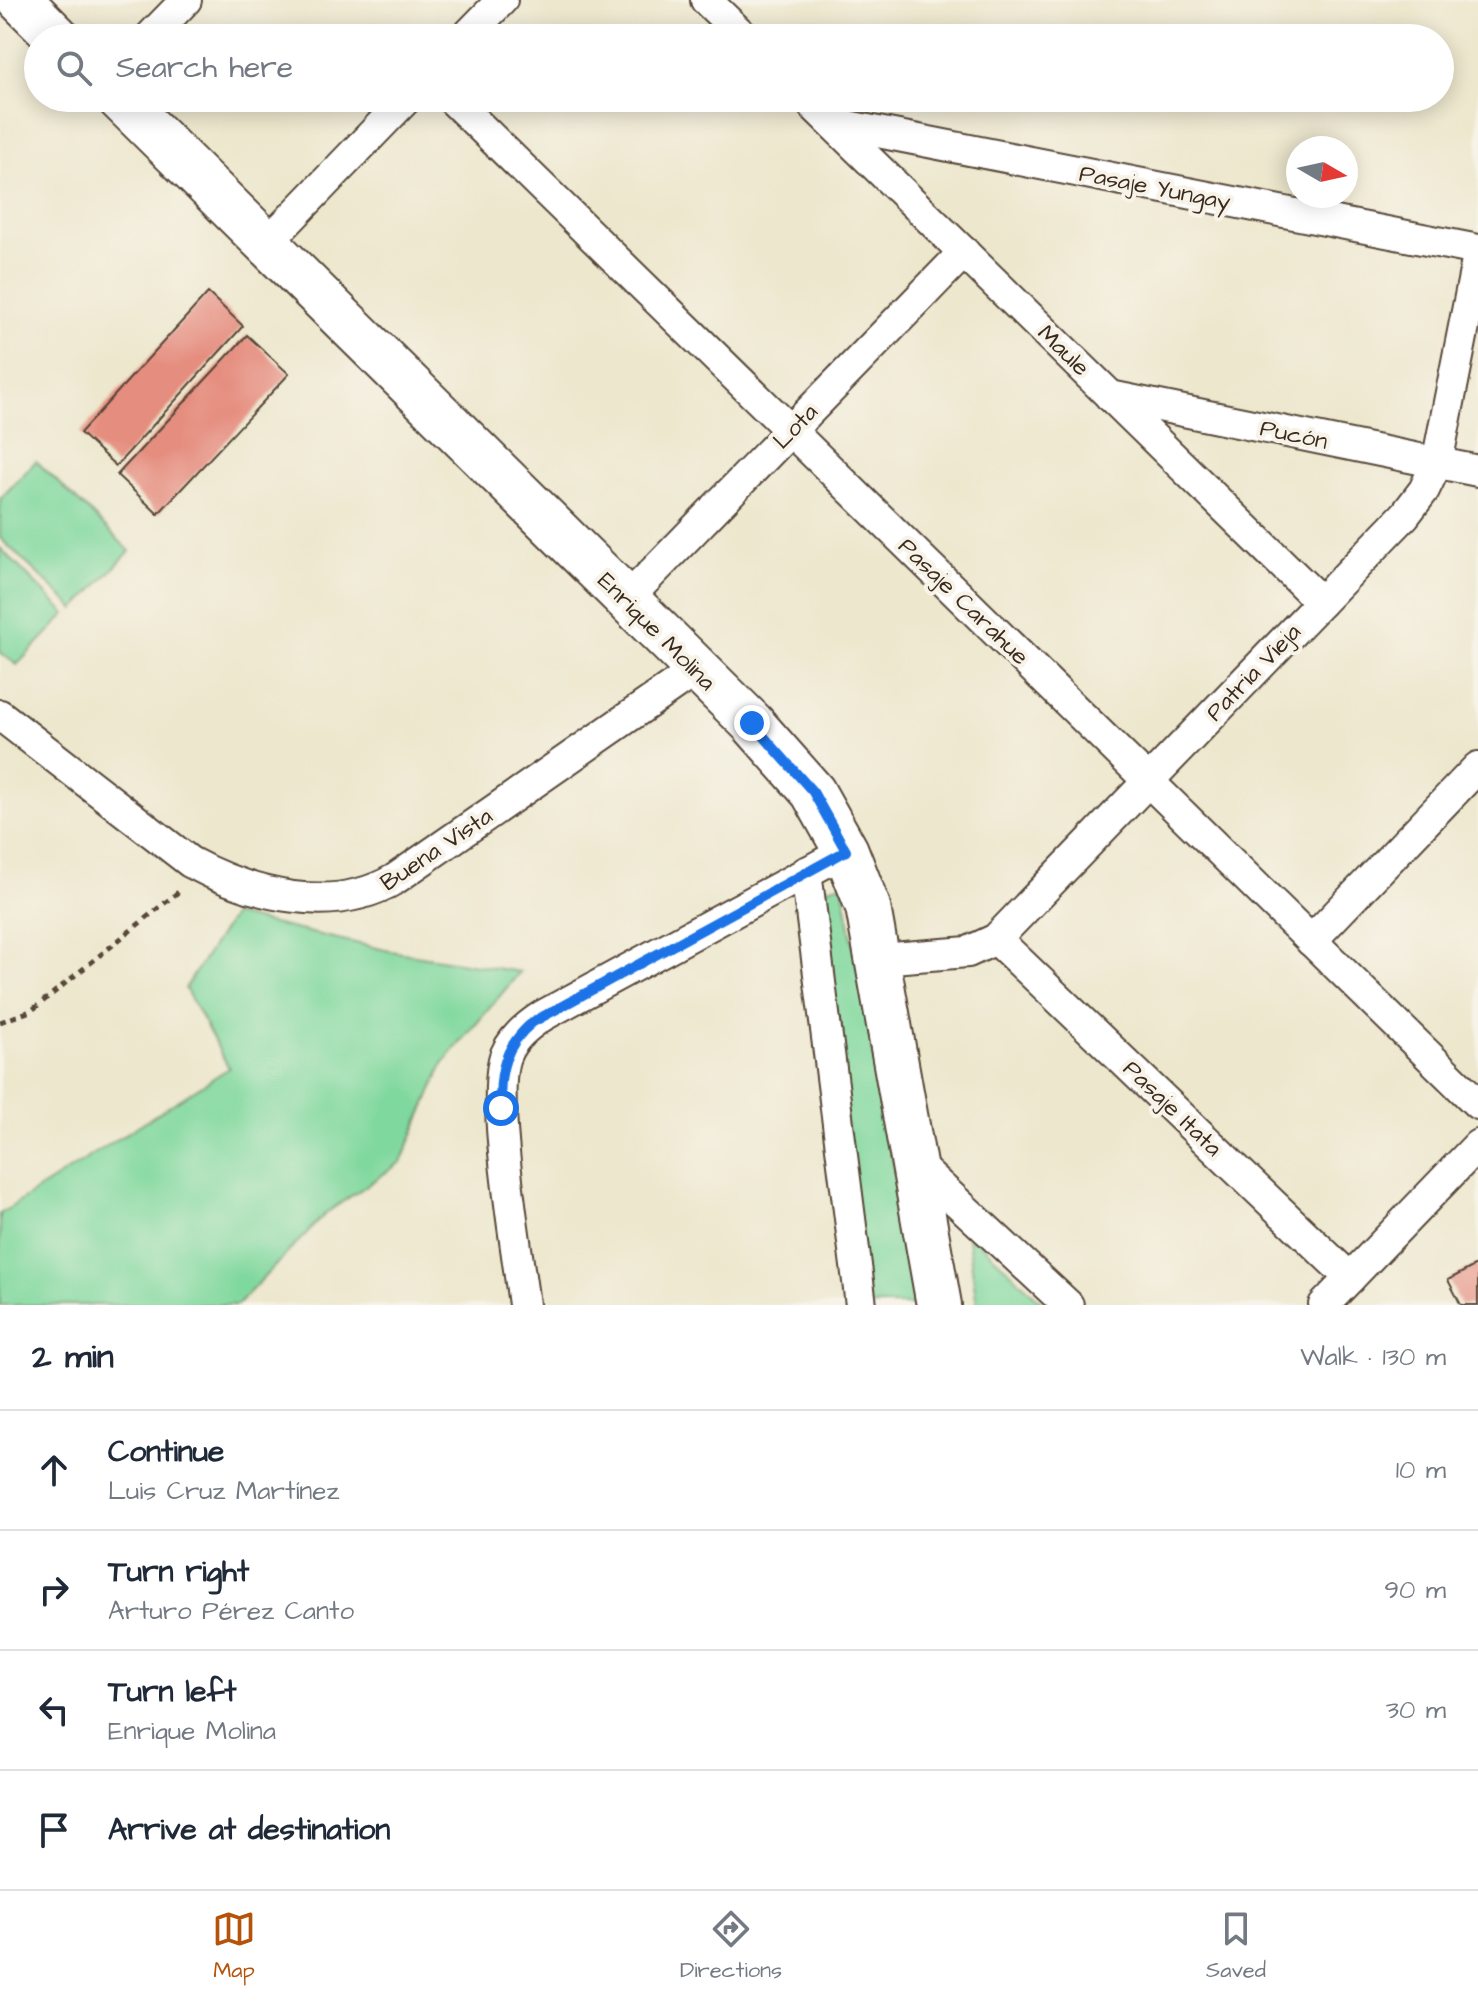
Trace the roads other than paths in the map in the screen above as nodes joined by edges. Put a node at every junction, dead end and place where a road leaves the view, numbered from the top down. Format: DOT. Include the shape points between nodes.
graph roads {
  1 [pos="20,0"];
  2 [pos="186,0"];
  3 [pos="502,0"];
  4 [pos="706,0"];
  5 [pos="44,24"];
  6 [pos="163,24"];
  7 [pos="479,24"];
  8 [pos="731,24"];
  9 [pos="133,112"];
  10 [pos="393,112"];
  11 [pos="465,112"];
  12 [pos="821,112"];
  13 [pos="832,123"];
  14 [pos="266,244"];
  15 [pos="964,252"];
  16 [pos="1478,253"];
  17 [pos="1110,396"];
  18 [pos="790,431"];
  19 [pos="1437,463"];
  20 [pos="1478,471"];
  21 [pos="626,600"];
  22 [pos="1321,602"];
  23 [pos="696,670"];
  24 [pos="0,715"];
  25 [pos="1478,767"];
  26 [pos="1148,781"];
  27 [pos="846,851"];
  28 [pos="806,872"];
  29 [pos="996,939"];
  30 [pos="1311,941"];
  31 [pos="879,959"];
  32 [pos="1478,1104"];
  33 [pos="1478,1145"];
  34 [pos="914,1162"];
  35 [pos="1350,1278"];
  36 [pos="524,1305"];
  37 [pos="861,1305"];
  38 [pos="939,1305"];
  39 [pos="1068,1305"];
  40 [pos="1324,1305"];
  1 -- 5 [label="main road"];
  2 -- 6 [label="street"];
  3 -- 7 [label="street"];
  4 -- 8 [label="street"];
  9 -- 14 [label="main road, Enrique Molina"];
  10 -- 14 [label="street"];
  11 -- 18 [label="street, Pasaje Carahue"];
  12 -- 13 [label="street, Maule"];
  13 -- 15 [label="street, Maule"];
  13 -- 16 [label="street, Pasaje Yungay"];
  14 -- 21 [label="main road, Enrique Molina"];
  15 -- 17 [label="street, Maule"];
  15 -- 18 [label="street, Lota"];
  16 -- 19 [label="street, Patria Vieja"];
  17 -- 19 [label="street, Pucón"];
  17 -- 22 [label="street, Maule"];
  18 -- 21 [label="street, Lota"];
  18 -- 26 [label="street, Pasaje Carahue"];
  19 -- 20 [label="street, Pucón"];
  19 -- 22 [label="street, Patria Vieja" via="1415,503"];
  21 -- 23 [label="main road, Enrique Molina"];
  22 -- 26 [label="street, Patria Vieja"];
  23 -- 24 [label="street, Buena Vista" via="378,889 317,900 205,871"];
  23 -- 27 [label="main road, Enrique Molina" via="794,768"];
  25 -- 30 [label="street"];
  26 -- 29 [label="street, Patria Vieja"];
  26 -- 30 [label="street, Pasaje Carahue"];
  27 -- 28 [label="street"];
  27 -- 31 [label="main road, Enrique Molina" via="868,907"];
  28 -- 36 [label="street" via="544,1015 523,1030 505,1055 500,1095"];
  28 -- 37 [label="street"];
  29 -- 31 [label="street, Patria Vieja" via="968,952"];
  29 -- 35 [label="street, Pasaje Itata"];
  30 -- 32 [label="street, Pasaje Carahue"];
  31 -- 34 [label="main road, Enrique Molina"];
  33 -- 35 [label="street"];
  34 -- 38 [label="main road, Enrique Molina"];
  34 -- 39 [label="street"];
  35 -- 40 [label="street"];
}
